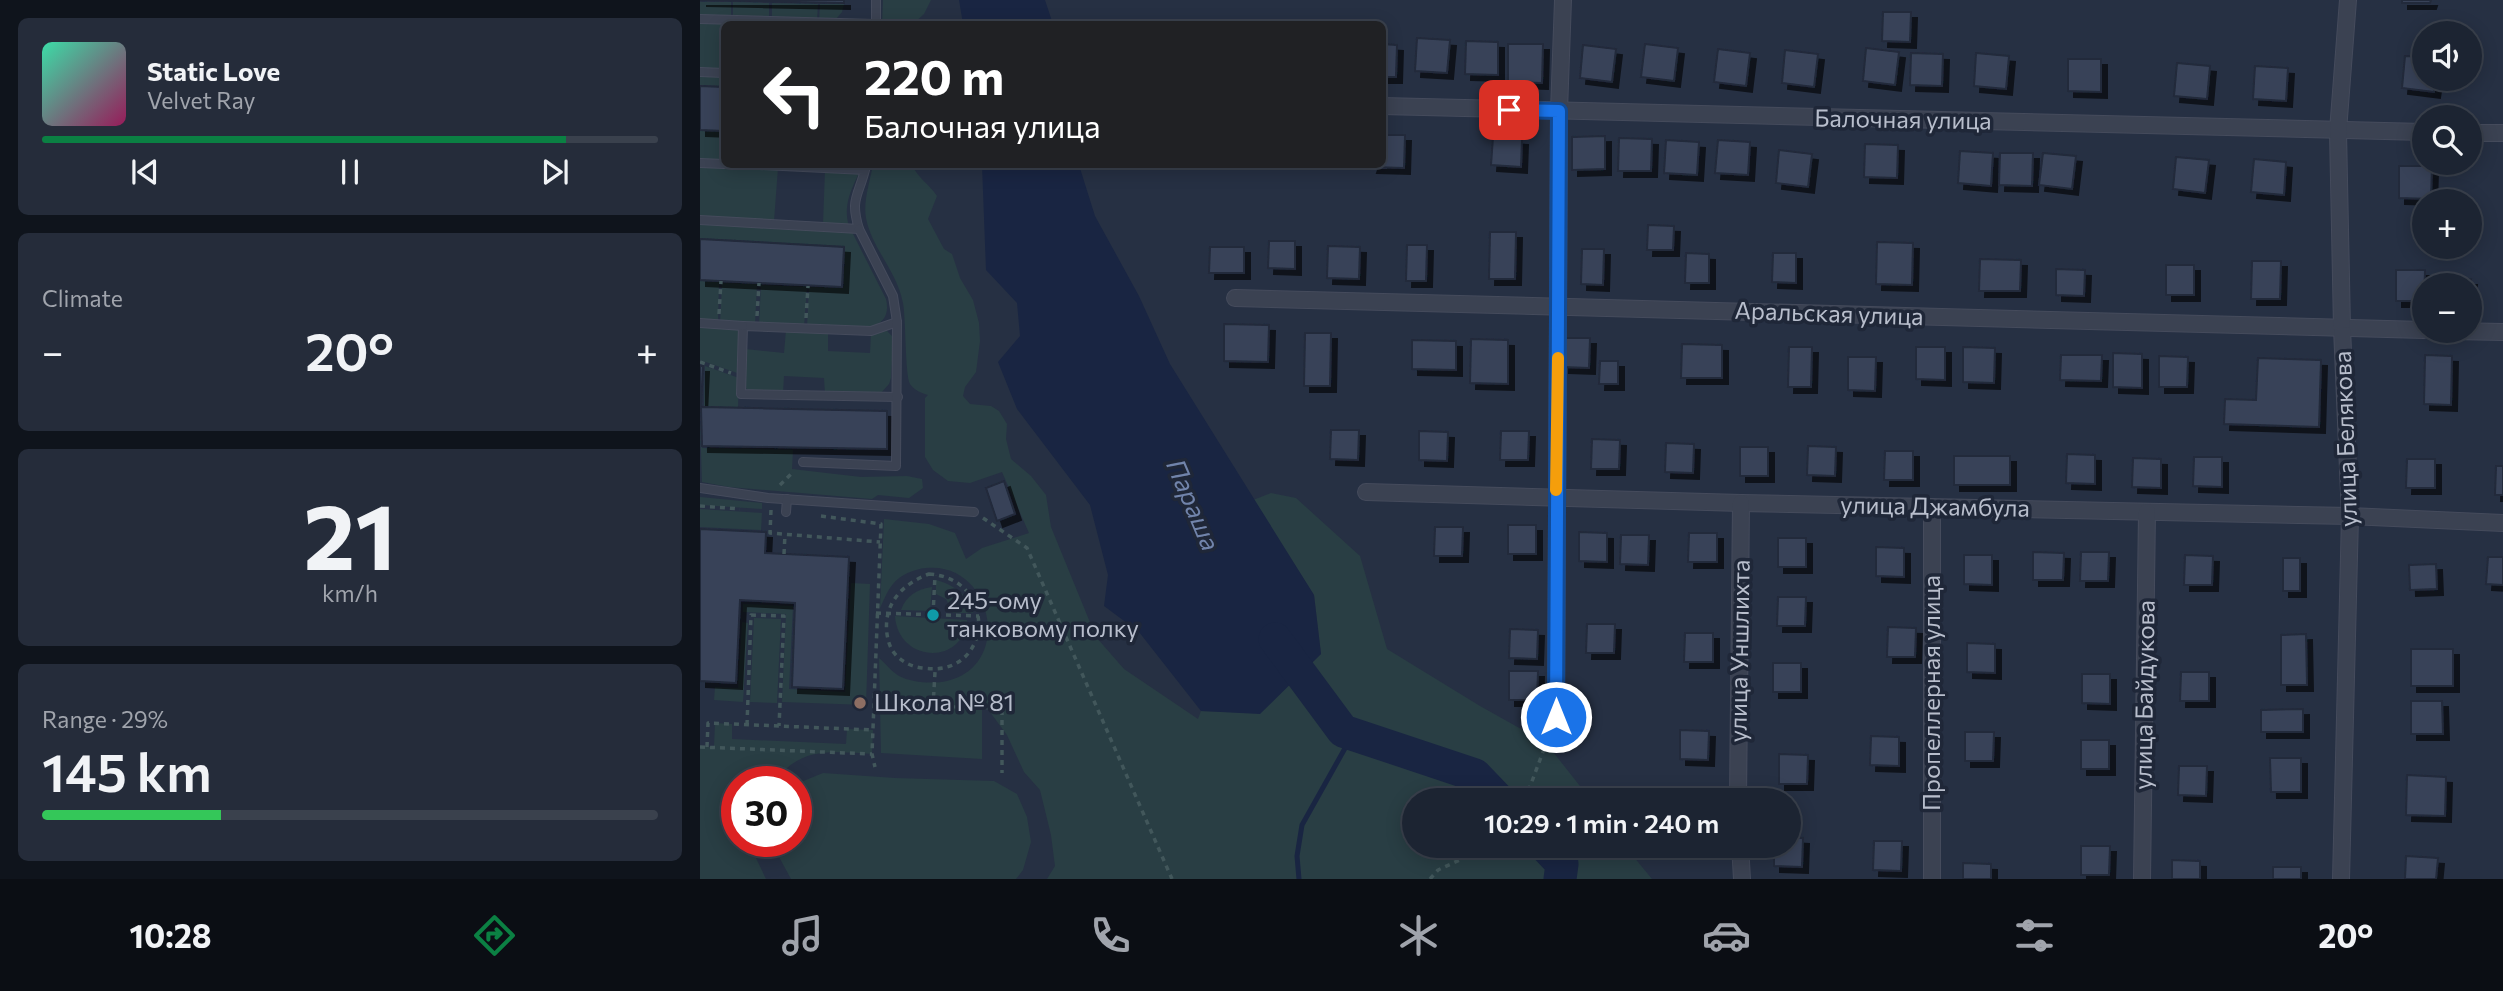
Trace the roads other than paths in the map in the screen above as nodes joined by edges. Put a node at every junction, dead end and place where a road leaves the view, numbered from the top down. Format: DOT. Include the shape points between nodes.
graph roads {
  1 [pos="876,0"];
  2 [pos="1563,0"];
  3 [pos="2348,0"];
  4 [pos="700,19"];
  5 [pos="770,21"];
  6 [pos="875,21"];
  7 [pos="700,72"];
  8 [pos="721,73"];
  9 [pos="1386,106"];
  10 [pos="1559,111"];
  11 [pos="2338,131"];
  12 [pos="2412,132"];
  13 [pos="2482,133"];
  14 [pos="2503,133"];
  15 [pos="700,163"];
  16 [pos="721,164"];
  17 [pos="865,168"];
  18 [pos="700,220"];
  19 [pos="859,229"];
  20 [pos="1235,298"];
  21 [pos="1558,307"];
  22 [pos="897,321"];
  23 [pos="700,323"];
  24 [pos="744,326"];
  25 [pos="2342,328"];
  26 [pos="2412,330"];
  27 [pos="2482,332"];
  28 [pos="2503,332"];
  29 [pos="898,397"];
  30 [pos="803,462"];
  31 [pos="700,488"];
  32 [pos="1366,492"];
  33 [pos="1556,497"];
  34 [pos="787,499"];
  35 [pos="1741,503"];
  36 [pos="1932,507"];
  37 [pos="786,512"];
  38 [pos="974,512"];
  39 [pos="2147,512"];
  40 [pos="2350,516"];
  41 [pos="2503,523"];
  42 [pos="1556,717"];
  43 [pos="1738,788"];
  44 [pos="1741,858"];
  45 [pos="1742,879"];
  46 [pos="1932,879"];
  47 [pos="2142,879"];
  48 [pos="2341,879"];
  1 -- 6 [label="lane"];
  2 -- 10 [label="street"];
  3 -- 11 [label="street, улица Белякова"];
  4 -- 5 [label="lane"];
  7 -- 8 [label="lane"];
  9 -- 10 [label="street, Балочная улица"];
  10 -- 11 [label="street, Балочная улица"];
  10 -- 21 [label="street"];
  11 -- 12 [label="street, Балочная улица"];
  11 -- 25 [label="street, улица Белякова"];
  13 -- 14 [label="street"];
  15 -- 16 [label="lane"];
  17 -- 19 [label="lane" via="853,211"];
  18 -- 19 [label="lane"];
  19 -- 22 [label="lane" via="893,296"];
  20 -- 21 [label="street, Аральская улица"];
  21 -- 25 [label="street, Аральская улица"];
  21 -- 33 [label="street"];
  22 -- 24 [label="lane" via="871,331"];
  22 -- 29 [label="lane"];
  23 -- 24 [label="lane"];
  24 -- 29 [label="lane" via="741,394"];
  25 -- 26 [label="street, Аральская улица"];
  25 -- 40 [label="street, улица Белякова"];
  27 -- 28 [label="street"];
  29 -- 30 [label="lane" via="896,466"];
  31 -- 34 [label="lane"];
  32 -- 33 [label="street, улица Джамбула"];
  33 -- 35 [label="street, улица Джамбула"];
  33 -- 42 [label="street"];
  34 -- 37 [label="lane"];
  34 -- 38 [label="lane"];
  35 -- 36 [label="street, улица Джамбула"];
  35 -- 43 [label="street, улица Уншлихта"];
  36 -- 39 [label="street, улица Джамбула"];
  36 -- 46 [label="street, Пропеллерная улица"];
  39 -- 40 [label="street, улица Джамбула"];
  39 -- 47 [label="street, улица Байдукова"];
  40 -- 41 [label="street, улица Джамбула"];
  40 -- 48 [label="street, улица Белякова"];
  44 -- 45 [label="street"];
}
